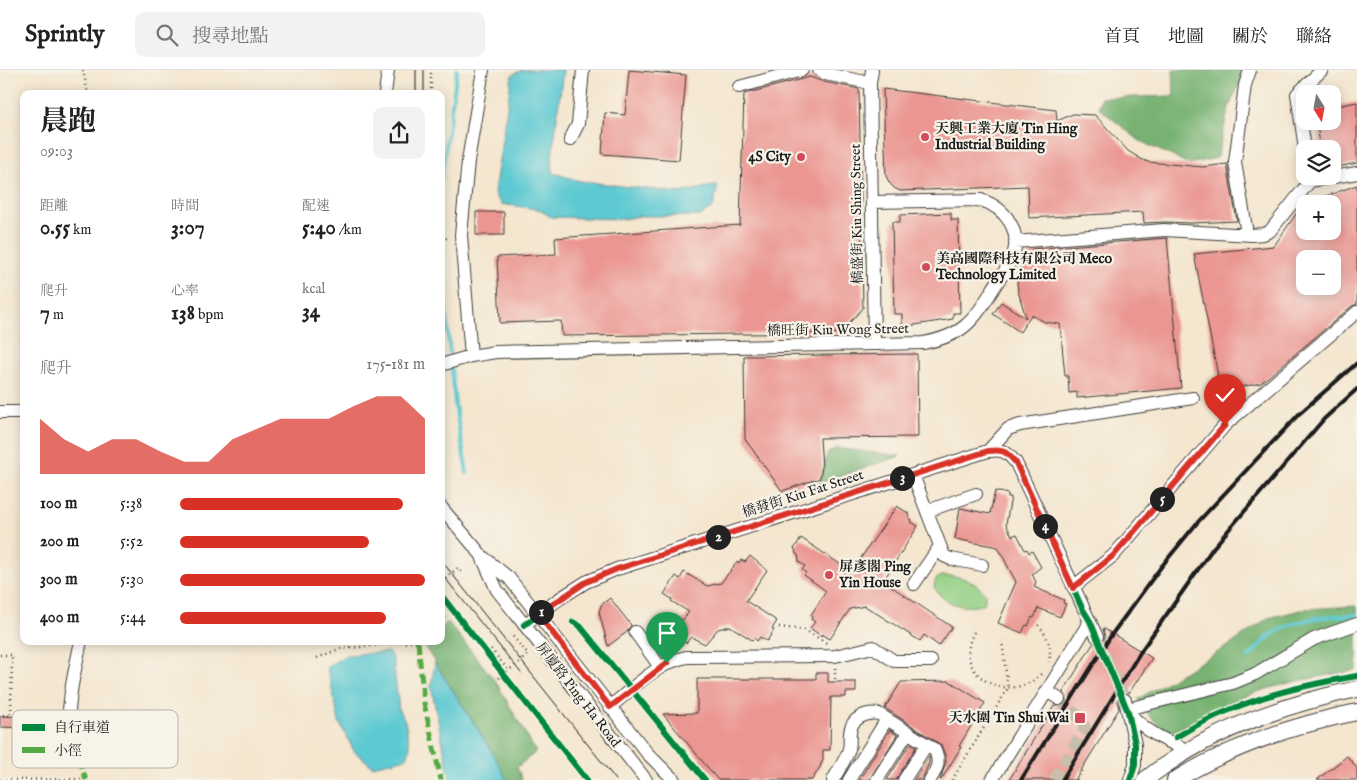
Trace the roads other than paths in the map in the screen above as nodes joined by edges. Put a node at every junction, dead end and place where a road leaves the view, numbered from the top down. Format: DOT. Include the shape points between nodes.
graph roads {
  1 [pos="388,70"];
  2 [pos="483,70"];
  3 [pos="583,70"];
  4 [pos="802,70"];
  5 [pos="818,70"];
  6 [pos="1250,70"];
  7 [pos="1322,70"];
  8 [pos="871,76"];
  9 [pos="739,87"];
  10 [pos="386,90"];
  11 [pos="570,140"];
  12 [pos="1304,140"];
  13 [pos="1357,173"];
  14 [pos="1341,175"];
  15 [pos="1305,185"];
  16 [pos="872,202"];
  17 [pos="1247,234"];
  18 [pos="1015,242"];
  19 [pos="1357,312"];
  20 [pos="874,344"];
  21 [pos="467,357"];
  22 [pos="445,364"];
  23 [pos="1193,398"];
  24 [pos="0,412"];
  25 [pos="20,412"];
  26 [pos="988,451"];
  27 [pos="913,474"];
  28 [pos="976,494"];
  29 [pos="927,511"];
  30 [pos="445,512"];
  31 [pos="940,546"];
  32 [pos="482,557"];
  33 [pos="982,564"];
  34 [pos="914,584"];
  35 [pos="1073,588"];
  36 [pos="538,614"];
  37 [pos="1090,621"];
  38 [pos="1357,624"];
  39 [pos="524,625"];
  40 [pos="635,632"];
  41 [pos="1097,637"];
  42 [pos="80,645"];
  43 [pos="931,661"];
  44 [pos="660,667"];
  45 [pos="1357,689"];
  46 [pos="1047,691"];
  47 [pos="1059,699"];
  48 [pos="610,707"];
  49 [pos="1127,707"];
  50 [pos="69,710"];
  51 [pos="1357,712"];
  52 [pos="887,719"];
  53 [pos="908,732"];
  54 [pos="927,744"];
  55 [pos="1189,751"];
  56 [pos="659,767"];
  57 [pos="646,780"];
  58 [pos="667,780"];
  59 [pos="674,780"];
  60 [pos="832,780"];
  61 [pos="849,780"];
  62 [pos="878,780"];
  63 [pos="904,780"];
  64 [pos="930,780"];
  65 [pos="992,780"];
  66 [pos="1130,780"];
  67 [pos="1144,780"];
  68 [pos="1175,780"];
  1 -- 10 [label="street"];
  2 -- 21 [label="street" via="468,161 461,236"];
  3 -- 11 [label="street" via="578,124"];
  4 -- 9 [label="street"];
  5 -- 8 [label="street" via="826,74"];
  6 -- 17 [label="street" via="1245,85 1235,162"];
  7 -- 12 [label="street" via="1297,94"];
  8 -- 16 [label="street, 橋盛街 Kiu Shing Street"];
  13 -- 14 [label="street"];
  15 -- 17 [label="street" via="1270,231"];
  16 -- 18 [label="street" via="981,200 1006,215"];
  16 -- 20 [label="street, 橋盛街 Kiu Shing Street"];
  17 -- 18 [label="street" via="1164,230"];
  18 -- 20 [label="street, 橋旺街 Kiu Wong Street" via="1011,260 976,315 965,326 938,340 923,343"];
  19 -- 35 [label="street" via="1225,425 1114,555"];
  20 -- 21 [label="street, 橋旺街 Kiu Wong Street" via="496,352"];
  21 -- 22 [label="street, 橋旺街 Kiu Wong Street"];
  23 -- 26 [label="street" via="1020,424 1008,429"];
  24 -- 25 [label="street"];
  26 -- 27 [label="street, 橋發街 Kiu Fat Street"];
  26 -- 35 [label="street" via="1007,452 1016,463"];
  27 -- 29 [label="street"];
  27 -- 36 [label="street, 橋發街 Kiu Fat Street" via="586,582"];
  28 -- 29 [label="street"];
  29 -- 31 [label="street"];
  30 -- 32 [label="street, 屏廈路 Ping Ha Road"];
  31 -- 33 [label="street" via="944,556"];
  31 -- 34 [label="street"];
  32 -- 36 [label="street, 屏廈路 Ping Ha Road" via="508,578"];
  32 -- 39 [label="street, 屏廈路 Ping Ha Road" via="497,590"];
  35 -- 37 [label="street"];
  36 -- 39 [label="street, 橋發街 Kiu Fat Street"];
  36 -- 48 [label="street, 屏廈路 Ping Ha Road"];
  37 -- 41 [label="street"];
  37 -- 46 [label="street"];
  38 -- 49 [label="street" via="1314,639 1255,674 1233,682"];
  39 -- 57 [label="street, 屏廈路 Ping Ha Road"];
  40 -- 44 [label="street"];
  42 -- 50 [label="street"];
  43 -- 44 [label="street" via="894,661 873,647 834,656 687,657"];
  44 -- 48 [label="street"];
  45 -- 55 [label="main road" via="1270,713"];
  46 -- 47 [label="street"];
  46 -- 65 [label="street"];
  48 -- 56 [label="street, 屏廈路 Ping Ha Road"];
  49 -- 55 [label="street" via="1150,733"];
  49 -- 66 [label="street" via="1135,744 1135,764"];
  51 -- 68 [label="main road" via="1265,738 1214,759"];
  52 -- 53 [label="street"];
  52 -- 60 [label="street" via="872,713 855,721 848,753"];
  52 -- 61 [label="street"];
  53 -- 54 [label="street"];
  53 -- 62 [label="street"];
  54 -- 63 [label="street"];
  54 -- 64 [label="street" via="934,748 939,763"];
  55 -- 67 [label="main road"];
  56 -- 58 [label="street"];
  56 -- 59 [label="street, 屏廈路 Ping Ha Road"];
}
